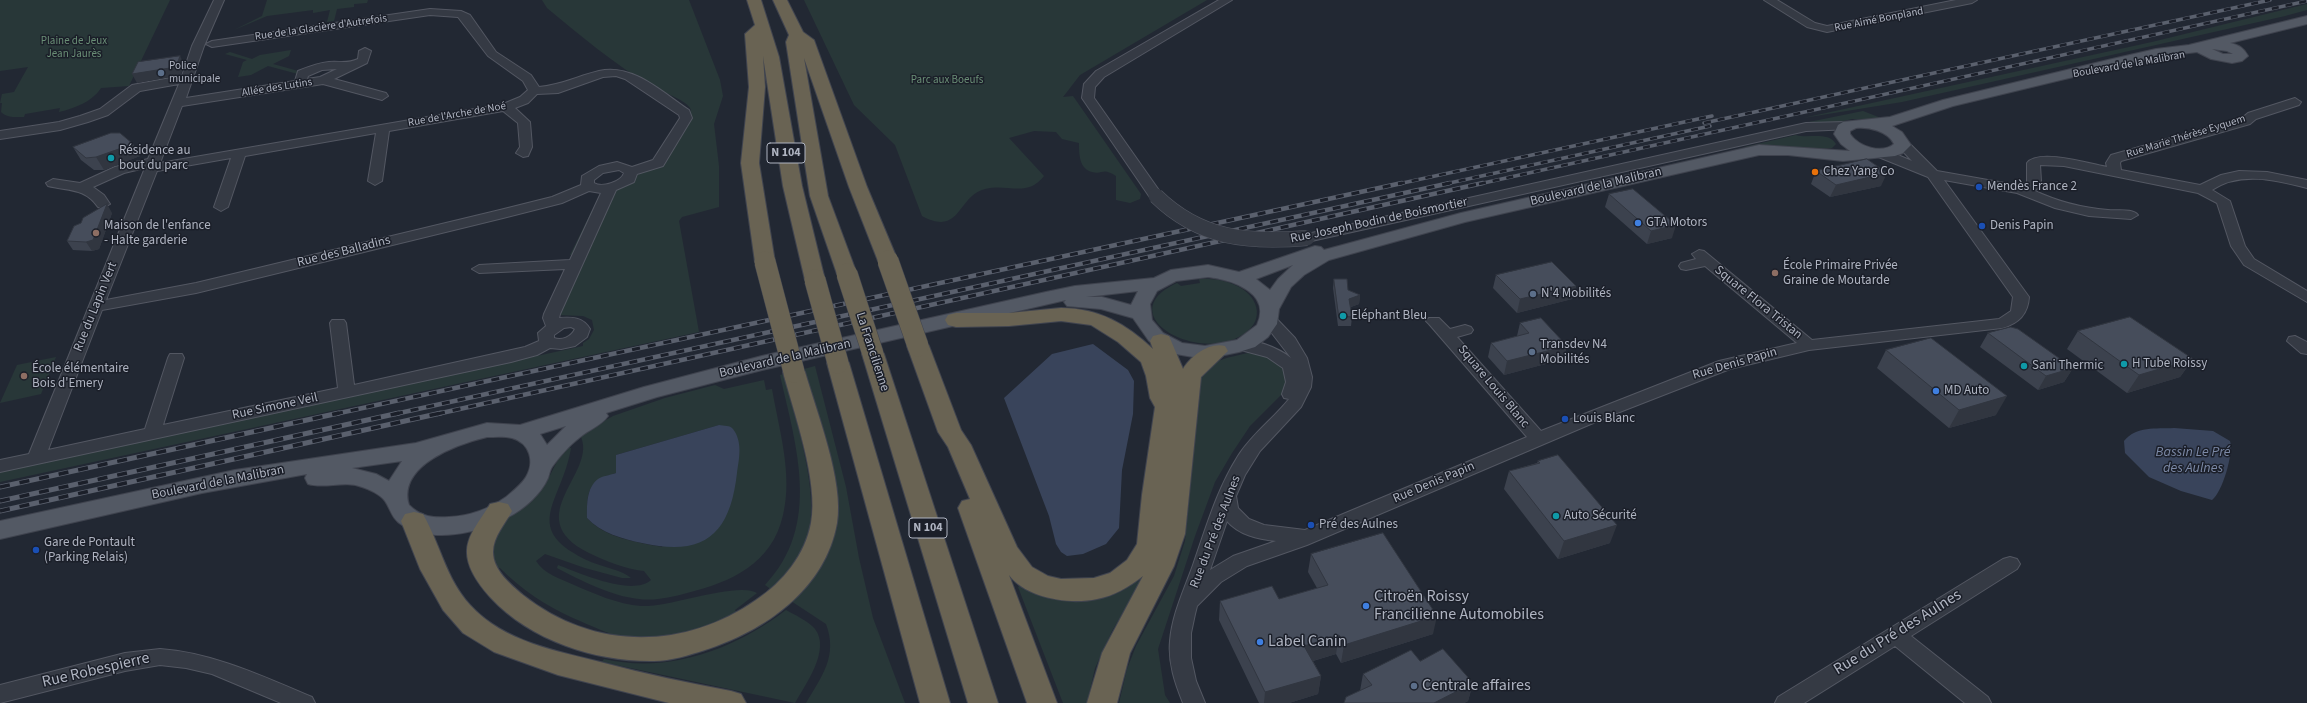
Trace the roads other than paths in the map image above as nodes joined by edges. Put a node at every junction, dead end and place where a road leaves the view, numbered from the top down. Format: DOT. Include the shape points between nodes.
graph roads {
  1 [pos="219,0"];
  2 [pos="430,0"];
  3 [pos="754,0"];
  4 [pos="780,0"];
  5 [pos="1228,0"];
  6 [pos="1769,0"];
  7 [pos="1972,0"];
  8 [pos="430,12"];
  9 [pos="2307,20"];
  10 [pos="764,25"];
  11 [pos="2307,27"];
  12 [pos="797,35"];
  13 [pos="203,45"];
  14 [pos="2211,49"];
  15 [pos="365,51"];
  16 [pos="350,67"];
  17 [pos="187,79"];
  18 [pos="323,80"];
  19 [pos="300,84"];
  20 [pos="534,91"];
  21 [pos="382,96"];
  22 [pos="2295,102"];
  23 [pos="177,103"];
  24 [pos="506,107"];
  25 [pos="1918,114"];
  26 [pos="1869,124"];
  27 [pos="383,128"];
  28 [pos="0,135"];
  29 [pos="1848,137"];
  30 [pos="1901,141"];
  31 [pos="1877,152"];
  32 [pos="239,153"];
  33 [pos="523,153"];
  34 [pos="1804,153"];
  35 [pos="153,165"];
  36 [pos="631,172"];
  37 [pos="2115,173"];
  38 [pos="1933,174"];
  39 [pos="375,181"];
  40 [pos="53,183"];
  41 [pos="2307,184"];
  42 [pos="589,186"];
  43 [pos="81,187"];
  44 [pos="610,188"];
  45 [pos="2020,189"];
  46 [pos="2202,190"];
  47 [pos="103,204"];
  48 [pos="221,207"];
  49 [pos="2131,215"];
  50 [pos="1390,236"];
  51 [pos="574,264"];
  52 [pos="1686,266"];
  53 [pos="479,269"];
  54 [pos="1240,278"];
  55 [pos="2307,282"];
  56 [pos="1157,283"];
  57 [pos="2289,287"];
  58 [pos="2307,297"];
  59 [pos="96,307"];
  60 [pos="1139,314"];
  61 [pos="1270,314"];
  62 [pos="956,320"];
  63 [pos="1434,321"];
  64 [pos="338,323"];
  65 [pos="554,326"];
  66 [pos="1464,330"];
  67 [pos="1448,335"];
  68 [pos="1161,341"];
  69 [pos="549,342"];
  70 [pos="1243,345"];
  71 [pos="1809,345"];
  72 [pos="1217,352"];
  73 [pos="176,358"];
  74 [pos="346,392"];
  75 [pos="615,404"];
  76 [pos="1167,406"];
  77 [pos="950,432"];
  78 [pos="152,433"];
  79 [pos="520,433"];
  80 [pos="1538,439"];
  81 [pos="437,446"];
  82 [pos="36,458"];
  83 [pos="542,464"];
  84 [pos="0,466"];
  85 [pos="1227,495"];
  86 [pos="396,498"];
  87 [pos="499,511"];
  88 [pos="414,521"];
  89 [pos="0,530"];
  90 [pos="1310,535"];
  91 [pos="0,538"];
  92 [pos="2010,564"];
  93 [pos="1190,601"];
  94 [pos="1896,635"];
  95 [pos="0,694"];
  96 [pos="304,703"];
  97 [pos="731,703"];
  98 [pos="935,703"];
  99 [pos="983,703"];
  100 [pos="1042,703"];
  101 [pos="1102,703"];
  102 [pos="1184,703"];
  103 [pos="1194,703"];
  104 [pos="1786,703"];
  105 [pos="1980,703"];
  1 -- 13 [label="street, Rue du Lapin Vert"];
  2 -- 8 [label="street"];
  3 -- 10 [label="highway, N 104"];
  4 -- 12 [label="highway, La Francilienne / N 104"];
  5 -- 29 [label="street, Rue Joseph Bodin de Boismortier, bridge" via="1100,74 1091,81 1087,90 1088,98 1156,196 1178,216 1214,232 1259,240 1307,238 1784,133 1820,133"];
  6 -- 7 [label="street, Rue Aimé Bonpland" via="1811,25 1827,29"];
  8 -- 13 [label="street, Rue de la Glacière d'Autrefois"];
  8 -- 20 [label="street, Rue de la Glacière d'Autrefois" via="462,14 492,54 527,78"];
  9 -- 14 [label="main road, Boulevard de la Malibran" via="2248,32"];
  10 -- 87 [label="highway, bridge" via="754,34 757,87 750,163 765,262 824,495 824,521 820,542 803,573 790,588 770,605 737,626 674,647 628,649 602,644 558,629 512,602 497,587 481,561 480,545"];
  10 -- 98 [label="highway, N 104, bridge" via="777,85 798,218"];
  11 -- 14 [label="main road" via="2241,40 2234,49 2240,54 2239,58"];
  12 -- 77 [label="highway, bridge" via="806,40"];
  12 -- 99 [label="highway, La Francilienne / N 104, bridge" via="794,42 819,196 847,274"];
  13 -- 17 [label="street, Rue du Lapin Vert"];
  14 -- 25 [label="main road, Boulevard de la Malibran" via="2042,81 1948,103"];
  15 -- 16 [label="street, Allée des Lutins" via="363,61"];
  16 -- 18 [label="street, Allée des Lutins"];
  16 -- 19 [label="street" via="338,64 318,67 302,74"];
  17 -- 23 [label="street, Rue du Lapin Vert"];
  17 -- 28 [label="street" via="136,88 104,112 84,119 60,126"];
  18 -- 19 [label="street, Allée des Lutins"];
  18 -- 21 [label="street"];
  19 -- 23 [label="street, Allée des Lutins"];
  20 -- 24 [label="street, Rue de l'Arche de Noé" via="524,100"];
  20 -- 36 [label="street" via="558,89 610,72 623,73 685,113 686,118 658,162"];
  22 -- 37 [label="street, Rue Marie Thérèse Eyquem" via="2252,116 2246,121 2116,158 2113,163"];
  23 -- 35 [label="street, Rue du Lapin Vert"];
  24 -- 27 [label="street, Rue de l'Arche de Noé"];
  24 -- 33 [label="street" via="524,122 526,147"];
  25 -- 26 [label="main road, Boulevard de la Malibran"];
  25 -- 30 [label="main road, Boulevard de la Malibran" via="1906,126"];
  26 -- 29 [label="main road, Boulevard de la Malibran"];
  26 -- 30 [label="main road" via="1888,130"];
  27 -- 32 [label="street, Rue de l'Arche de Noé"];
  27 -- 39 [label="street"];
  29 -- 31 [label="main road"];
  29 -- 34 [label="main road, Boulevard de la Malibran" via="1831,153"];
  30 -- 31 [label="main road, Boulevard de la Malibran" via="1895,151"];
  30 -- 38 [label="street, Rue Denis Papin"];
  31 -- 34 [label="main road, Boulevard de la Malibran" via="1841,157"];
  31 -- 38 [label="street"];
  32 -- 35 [label="street, Rue de l'Arche de Noé"];
  32 -- 48 [label="street"];
  34 -- 50 [label="main road, Boulevard de la Malibran" via="1759,150"];
  35 -- 43 [label="street, Rue de l'Arche de Noé" via="120,170"];
  35 -- 59 [label="street, Rue du Lapin Vert"];
  36 -- 42 [label="street" via="623,167 602,168 587,178"];
  36 -- 44 [label="street" via="629,179"];
  37 -- 45 [label="street" via="2064,162 2038,161 2033,166 2034,183"];
  37 -- 46 [label="street"];
  38 -- 45 [label="street"];
  38 -- 71 [label="street, Rue Denis Papin" via="2014,285 2021,297 2021,309 2014,318 2002,323"];
  40 -- 43 [label="street"];
  41 -- 46 [label="street" via="2250,174 2214,182"];
  42 -- 44 [label="street" via="599,189"];
  42 -- 59 [label="street, Rue des Balladins" via="557,200 503,214 196,288"];
  43 -- 47 [label="street" via="96,194"];
  44 -- 51 [label="street"];
  45 -- 49 [label="street" via="2044,201 2116,216"];
  46 -- 57 [label="street" via="2223,201 2238,246 2249,262"];
  50 -- 54 [label="main road, Boulevard de la Malibran" via="1312,252"];
  50 -- 61 [label="main road, Boulevard de la Malibran" via="1312,261 1281,285"];
  51 -- 53 [label="street"];
  51 -- 65 [label="street" via="552,314"];
  52 -- 71 [label="street, Square Flora Tristan" via="1703,257"];
  54 -- 56 [label="main road" via="1219,272 1196,271 1175,275"];
  54 -- 61 [label="main road" via="1263,294"];
  55 -- 57 [label="street"];
  56 -- 60 [label="main road" via="1144,294"];
  56 -- 62 [label="main road, Boulevard de la Malibran" via="1075,292"];
  57 -- 58 [label="street"];
  59 -- 82 [label="street, Rue du Lapin Vert"];
  60 -- 62 [label="main road, Boulevard de la Malibran" via="1108,304 1075,302"];
  60 -- 68 [label="main road" via="1146,329"];
  61 -- 70 [label="main road" via="1260,334"];
  61 -- 85 [label="street, Rue du Pré des Aulnes" via="1297,352 1304,373 1303,388 1294,404 1253,448 1239,469"];
  62 -- 75 [label="main road, Boulevard de la Malibran" via="762,363 650,392"];
  62 -- 76 [label="highway" via="1016,319 1068,313 1102,321 1150,358 1160,380 1160,398"];
  63 -- 67 [label="street, Square Louis Blanc"];
  64 -- 74 [label="street"];
  65 -- 69 [label="street" via="546,333 546,340"];
  65 -- 69 [label="street" via="572,322 581,325 583,331 572,341 559,344"];
  66 -- 67 [label="street, Square Louis Blanc"];
  67 -- 80 [label="street, Square Louis Blanc" via="1517,418"];
  68 -- 72 [label="main road" via="1187,350"];
  68 -- 76 [label="highway" via="1170,359 1173,374"];
  69 -- 74 [label="street, Rue Simone Veil" via="511,357"];
  70 -- 72 [label="main road"];
  70 -- 102 [label="street, Rue du Pré des Aulnes" via="1265,350 1286,361 1293,375 1293,385 1283,404 1238,456 1209,513 1170,637 1171,668"];
  71 -- 80 [label="street, Rue Denis Papin" via="1725,365"];
  72 -- 101 [label="highway" via="1194,370 1190,377 1168,552 1152,588 1116,653"];
  73 -- 78 [label="street"];
  74 -- 78 [label="street, Rue Simone Veil"];
  75 -- 79 [label="main road, Boulevard de la Malibran"];
  75 -- 83 [label="main road, Boulevard de la Malibran" via="571,433"];
  76 -- 77 [label="highway" via="1150,545 1141,561 1125,576 1105,587 1087,590 1046,587 1027,577 1015,566 1000,539 959,444"];
  77 -- 100 [label="highway" via="950,450"];
  78 -- 82 [label="street, Rue Simone Veil"];
  79 -- 81 [label="main road" via="502,430 473,432"];
  79 -- 83 [label="main road" via="530,438 539,448"];
  80 -- 90 [label="street, Rue Denis Papin"];
  81 -- 86 [label="main road" via="408,469 399,483"];
  81 -- 89 [label="main road, Boulevard de la Malibran" via="403,454 309,466 229,480"];
  82 -- 84 [label="street, Rue Simone Veil"];
  83 -- 87 [label="main road" via="531,487"];
  85 -- 90 [label="street, Rue Denis Papin" via="1230,512 1249,528 1272,535"];
  85 -- 93 [label="street, Rue du Pré des Aulnes"];
  86 -- 88 [label="main road" via="401,511"];
  86 -- 91 [label="main road, Boulevard de la Malibran" via="383,486 370,480 327,477 235,490 121,511"];
  87 -- 88 [label="main road" via="473,522 458,525 432,526"];
  88 -- 97 [label="highway" via="440,583 461,614 500,642 541,658 661,690"];
  90 -- 93 [label="street, Rue Denis Papin" via="1231,565 1214,577"];
  92 -- 94 [label="street, Rue du Pré des Aulnes"];
  93 -- 103 [label="street, Rue du Pré des Aulnes" via="1181,630 1180,660 1183,677"];
  94 -- 104 [label="street, Rue du Pré des Aulnes"];
  94 -- 105 [label="street"];
  95 -- 96 [label="street, Rue Robespierre" via="125,662 160,657 186,658 215,666"];
}
